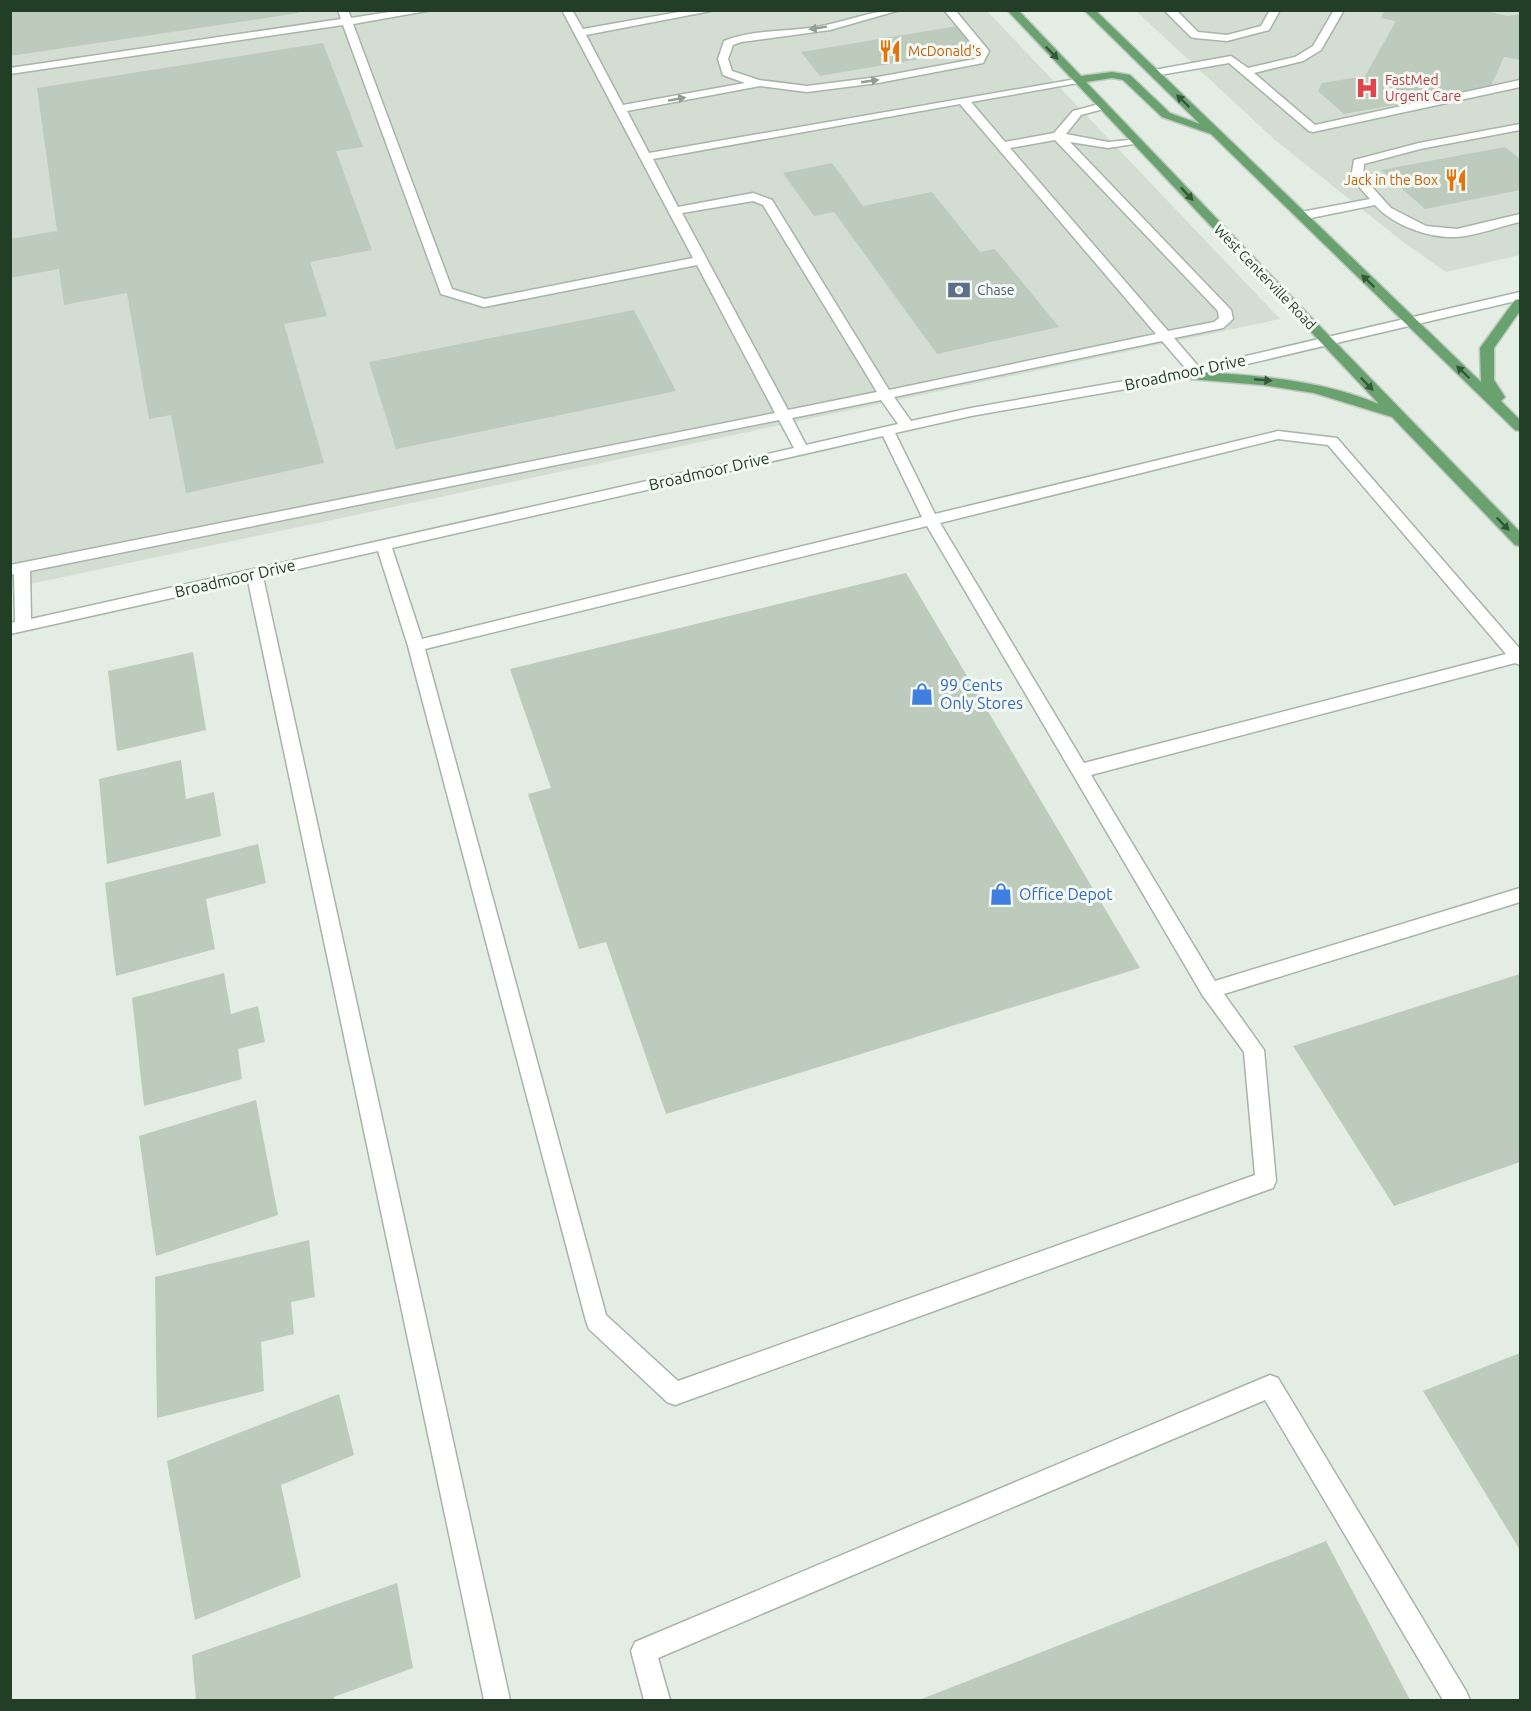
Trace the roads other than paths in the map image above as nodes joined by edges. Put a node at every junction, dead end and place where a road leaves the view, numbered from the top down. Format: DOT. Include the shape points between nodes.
graph roads {
  1 [pos="427,10"];
  2 [pos="567,10"];
  3 [pos="711,10"];
  4 [pos="895,10"];
  5 [pos="949,10"];
  6 [pos="1012,10"];
  7 [pos="1089,10"];
  8 [pos="1169,10"];
  9 [pos="1275,10"];
  10 [pos="1339,10"];
  11 [pos="345,16"];
  12 [pos="579,33"];
  13 [pos="10,71"];
  14 [pos="1246,72"];
  15 [pos="1154,73"];
  16 [pos="1078,80"];
  17 [pos="759,83"];
  18 [pos="1521,83"];
  19 [pos="963,100"];
  20 [pos="1103,106"];
  21 [pos="619,109"];
  22 [pos="1521,127"];
  23 [pos="1216,133"];
  24 [pos="1058,136"];
  25 [pos="1136,141"];
  26 [pos="1003,146"];
  27 [pos="645,157"];
  28 [pos="1378,201"];
  29 [pos="674,211"];
  30 [pos="1301,216"];
  31 [pos="1521,218"];
  32 [pos="700,261"];
  33 [pos="1521,296"];
  34 [pos="1521,303"];
  35 [pos="1410,322"];
  36 [pos="1165,336"];
  37 [pos="1327,342"];
  38 [pos="1190,373"];
  39 [pos="885,395"];
  40 [pos="783,416"];
  41 [pos="1401,419"];
  42 [pos="1516,423"];
  43 [pos="907,426"];
  44 [pos="887,431"];
  45 [pos="802,450"];
  46 [pos="930,519"];
  47 [pos="1521,541"];
  48 [pos="383,544"];
  49 [pos="16,569"];
  50 [pos="254,573"];
  51 [pos="16,628"];
  52 [pos="416,646"];
  53 [pos="1520,657"];
  54 [pos="1080,771"];
  55 [pos="1521,895"];
  56 [pos="1210,990"];
  57 [pos="497,1701"];
  58 [pos="657,1701"];
  59 [pos="1458,1701"];
  1 -- 11 [label="street"];
  2 -- 12 [label="street"];
  3 -- 12 [label="street"];
  4 -- 17 [label="street, one-way" via="858,22 791,33 748,34 728,43 723,59 726,73"];
  17 -- 5 [label="street, one-way" via="807,89 979,61 984,51"];
  6 -- 16 [label="main road, West Centerville Road, one-way"];
  7 -- 15 [label="main road"];
  8 -- 9 [label="street" via="1195,35 1227,38 1265,28"];
  10 -- 14 [label="street" via="1317,48 1299,59"];
  11 -- 13 [label="street"];
  11 -- 32 [label="street" via="446,291 484,303"];
  12 -- 21 [label="street"];
  14 -- 15 [label="street" via="1231,59"];
  14 -- 18 [label="street" via="1313,129"];
  23 -- 15 [label="main road, one-way"];
  16 -- 19 [label="street"];
  16 -- 20 [label="main road, West Centerville Road"];
  16 -- 23 [label="main road" via="1126,77 1166,115"];
  21 -- 17 [label="street, one-way"];
  19 -- 26 [label="street"];
  19 -- 27 [label="street"];
  20 -- 24 [label="street" via="1077,113"];
  20 -- 25 [label="main road, West Centerville Road"];
  21 -- 27 [label="street"];
  22 -- 28 [label="street" via="1358,162 1357,178"];
  23 -- 30 [label="main road"];
  24 -- 25 [label="street" via="1108,145"];
  24 -- 26 [label="street"];
  24 -- 36 [label="street" via="1224,310 1226,319 1218,325"];
  25 -- 37 [label="main road, West Centerville Road, one-way"];
  26 -- 36 [label="street"];
  27 -- 29 [label="street"];
  28 -- 30 [label="street"];
  28 -- 31 [label="street" via="1387,211 1423,229 1457,233"];
  29 -- 32 [label="street"];
  29 -- 39 [label="street" via="753,197 768,203"];
  35 -- 30 [label="main road, one-way"];
  32 -- 40 [label="street"];
  33 -- 35 [label="street, Broadmoor Drive"];
  34 -- 42 [label="main road" via="1487,348 1486,380"];
  35 -- 37 [label="street, Broadmoor Drive"];
  42 -- 35 [label="main road, one-way"];
  36 -- 38 [label="street"];
  36 -- 39 [label="street"];
  37 -- 38 [label="street, Broadmoor Drive"];
  37 -- 41 [label="main road, West Centerville Road, one-way"];
  38 -- 41 [label="main road, one-way" via="1267,379 1332,391"];
  38 -- 43 [label="street, Broadmoor Drive"];
  39 -- 40 [label="street"];
  39 -- 43 [label="street"];
  40 -- 45 [label="street"];
  40 -- 49 [label="street"];
  41 -- 47 [label="main road, West Centerville Road, one-way"];
  43 -- 44 [label="street, Broadmoor Drive"];
  44 -- 45 [label="street, Broadmoor Drive"];
  44 -- 46 [label="street"];
  45 -- 48 [label="street, Broadmoor Drive"];
  46 -- 52 [label="street"];
  46 -- 53 [label="street" via="1278,435 1332,441"];
  46 -- 54 [label="street"];
  48 -- 50 [label="street, Broadmoor Drive"];
  48 -- 52 [label="street"];
  49 -- 51 [label="street"];
  50 -- 51 [label="street, Broadmoor Drive"];
  50 -- 57 [label="street"];
  52 -- 56 [label="street" via="597,1321 675,1394 1266,1181 1254,1050"];
  53 -- 54 [label="street"];
  54 -- 56 [label="street"];
  55 -- 56 [label="street"];
  58 -- 59 [label="street" via="644,1651 1270,1386"];
}
